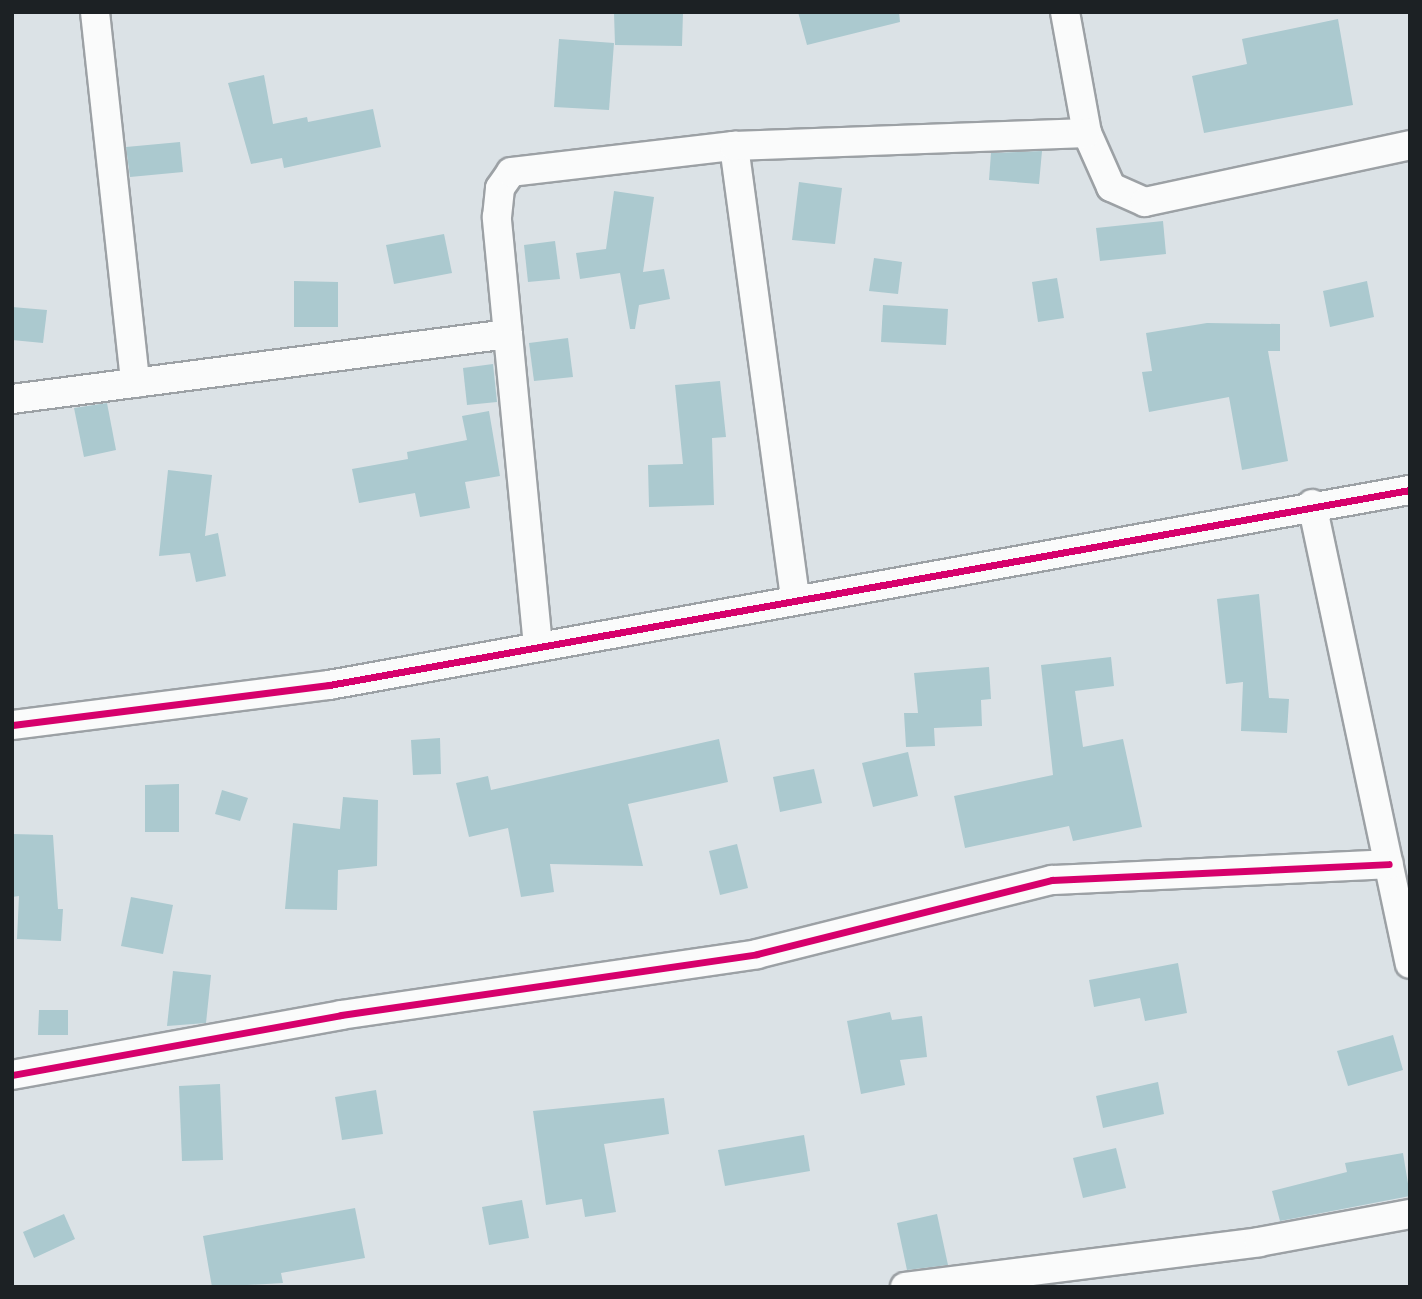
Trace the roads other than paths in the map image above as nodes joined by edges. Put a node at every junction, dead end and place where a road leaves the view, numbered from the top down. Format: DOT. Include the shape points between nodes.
graph roads {
  1 [pos="95,12"];
  2 [pos="1065,12"];
  3 [pos="1087,133"];
  4 [pos="1410,145"];
  5 [pos="734,146"];
  6 [pos="508,334"];
  7 [pos="135,383"];
  8 [pos="12,399"];
  9 [pos="1410,490"];
  10 [pos="1312,504"];
  11 [pos="795,599"];
  12 [pos="538,646"];
  13 [pos="12,725"];
  14 [pos="1389,864"];
  15 [pos="1410,964"];
  16 [pos="12,1075"];
  17 [pos="1410,1214"];
  18 [pos="905,1287"];
  1 -- 7 [label="street"];
  2 -- 3 [label="street"];
  3 -- 4 [label="street" via="1111,187 1145,202"];
  3 -- 5 [label="street"];
  5 -- 6 [label="street" via="511,172 500,188 497,217"];
  5 -- 11 [label="street"];
  6 -- 7 [label="street"];
  6 -- 12 [label="street"];
  7 -- 8 [label="street"];
  9 -- 10 [label="street"];
  10 -- 11 [label="street"];
  10 -- 14 [label="street"];
  11 -- 12 [label="street"];
  12 -- 13 [label="street" via="329,685"];
  14 -- 15 [label="street"];
  14 -- 16 [label="street" via="1052,880 757,954 341,1015"];
  17 -- 18 [label="street" via="1259,1242"];
}
